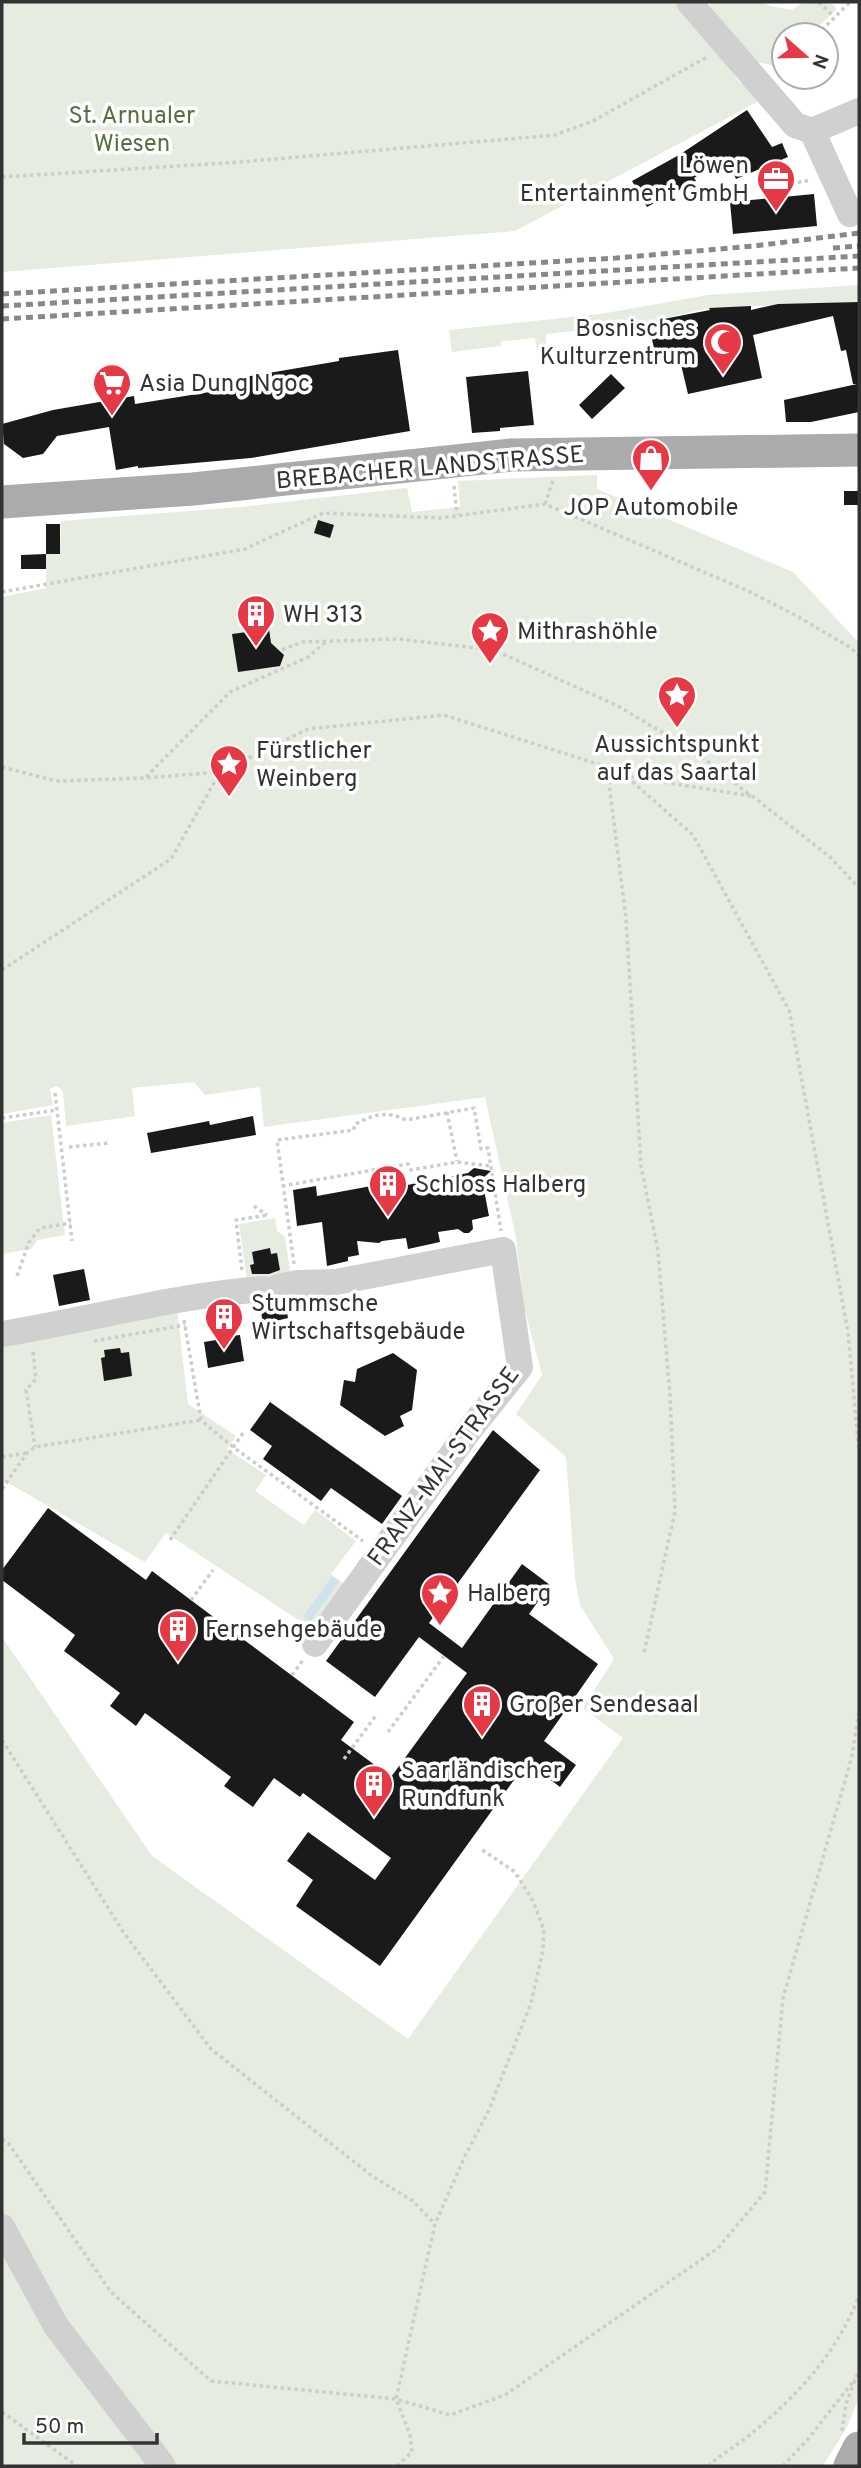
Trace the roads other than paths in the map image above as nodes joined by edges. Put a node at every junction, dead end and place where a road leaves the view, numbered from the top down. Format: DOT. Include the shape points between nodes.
graph roads {
  1 [pos="689,2"];
  2 [pos="859,111"];
  3 [pos="813,131"];
  4 [pos="850,214"];
  5 [pos="859,450"];
  6 [pos="2,502"];
  7 [pos="2,1334"];
  8 [pos="309,1652"];
  9 [pos="2,2227"];
  10 [pos="163,2466"];
  1 -- 3 [label="street" via="795,125"];
  2 -- 3 [label="street"];
  3 -- 4 [label="street"];
  5 -- 6 [label="main road, BREBACHER LANDSTRASSE" via="512,455 193,489"];
  7 -- 8 [label="street, FRANZ-MAI-STRASSE" via="186,1308 271,1284 336,1282 503,1250 520,1367"];
  9 -- 10 [label="street" via="56,2326"];
}
